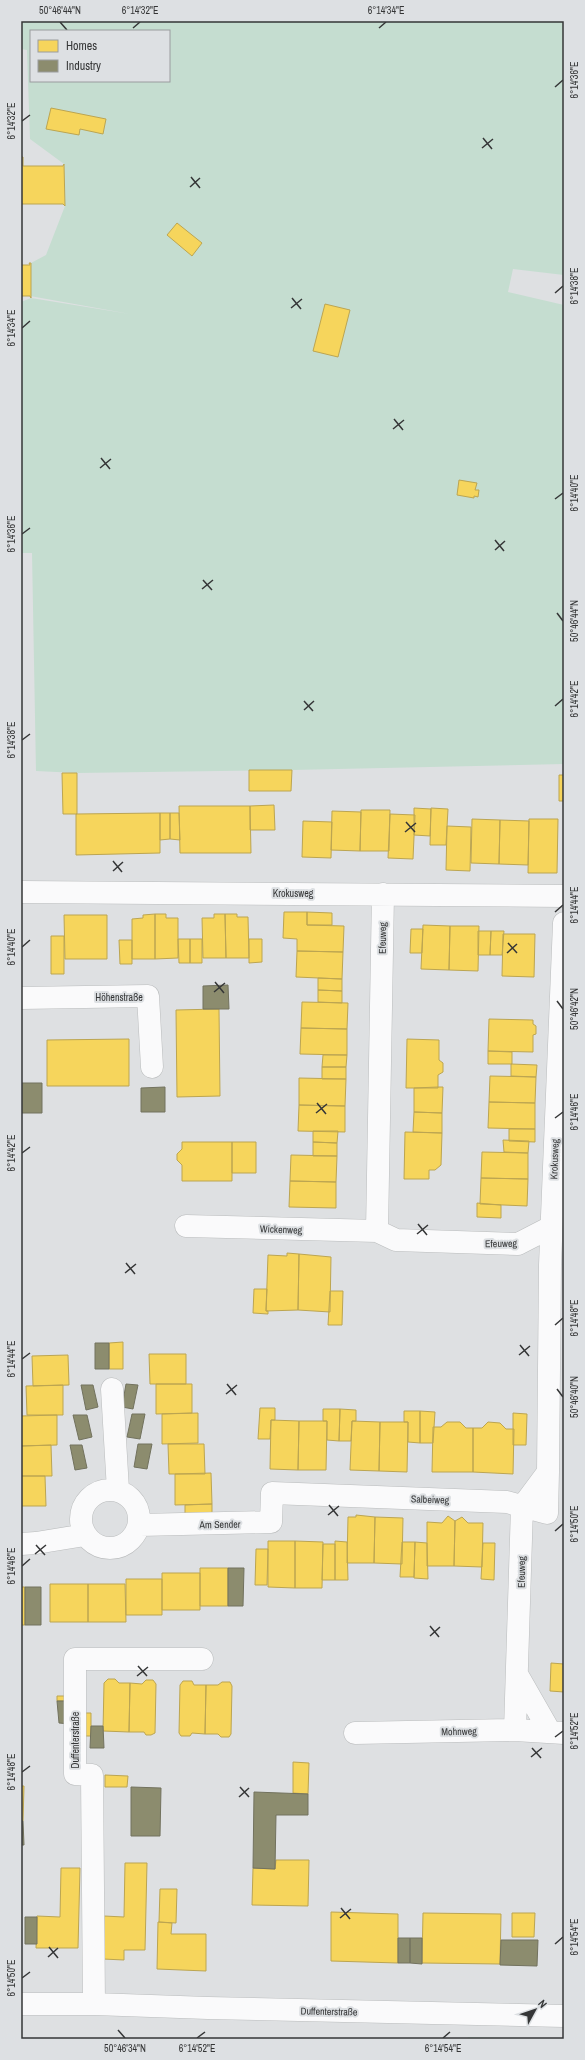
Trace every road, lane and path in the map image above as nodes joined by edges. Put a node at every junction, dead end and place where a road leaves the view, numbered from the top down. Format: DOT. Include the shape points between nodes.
graph roads {
  1 [pos="21,892"];
  2 [pos="383,894"];
  3 [pos="564,896"];
  4 [pos="564,923"];
  5 [pos="21,998"];
  6 [pos="152,1067"];
  7 [pos="186,1226"];
  8 [pos="551,1227"];
  9 [pos="376,1231"];
  10 [pos="518,1244"];
  11 [pos="550,1264"];
  12 [pos="112,1389"];
  13 [pos="118,1490"];
  14 [pos="272,1493"];
  15 [pos="522,1507"];
  16 [pos="140,1525"];
  17 [pos="85,1535"];
  18 [pos="21,1544"];
  19 [pos="202,1659"];
  20 [pos="518,1676"];
  21 [pos="515,1730"];
  22 [pos="355,1733"];
  23 [pos="557,1733"];
  24 [pos="21,2004"];
  25 [pos="94,2004"];
  26 [pos="564,2016"];
  1 -- 2 [label="street, Krokusweg"];
  2 -- 3 [label="street, Krokusweg"];
  2 -- 9 [label="street, Efeuweg"];
  4 -- 8 [label="street, Krokusweg"];
  5 -- 6 [label="street, Höhenstraße" via="148,996"];
  7 -- 9 [label="street, Wickenweg"];
  8 -- 10 [label="street, Efeuweg"];
  8 -- 11 [label="street"];
  9 -- 10 [label="street, Efeuweg" via="396,1240"];
  10 -- 11 [label="street"];
  11 -- 15 [label="street" via="548,1472"];
  12 -- 13 [label="street"];
  13 -- 16 [label="street" via="136,1503"];
  13 -- 17 [label="street" via="98,1492 84,1506 81,1526"];
  14 -- 15 [label="street, Salbeiweg" via="507,1502"];
  14 -- 16 [label="street, Am Sender" via="271,1522"];
  15 -- 20 [label="street, Efeuweg"];
  16 -- 17 [label="street" via="129,1542 111,1549 101,1547"];
  17 -- 18 [label="street" via="36,1544"];
  19 -- 25 [label="street, Duffenterstraße" via="75,1659 75,1774 92,1775"];
  20 -- 21 [label="street, Efeuweg"];
  20 -- 23 [label="street"];
  21 -- 22 [label="street, Mohnweg"];
  21 -- 23 [label="street, Mohnweg"];
  24 -- 25 [label="street, Duffenterstraße"];
  25 -- 26 [label="street, Duffenterstraße"];
}
